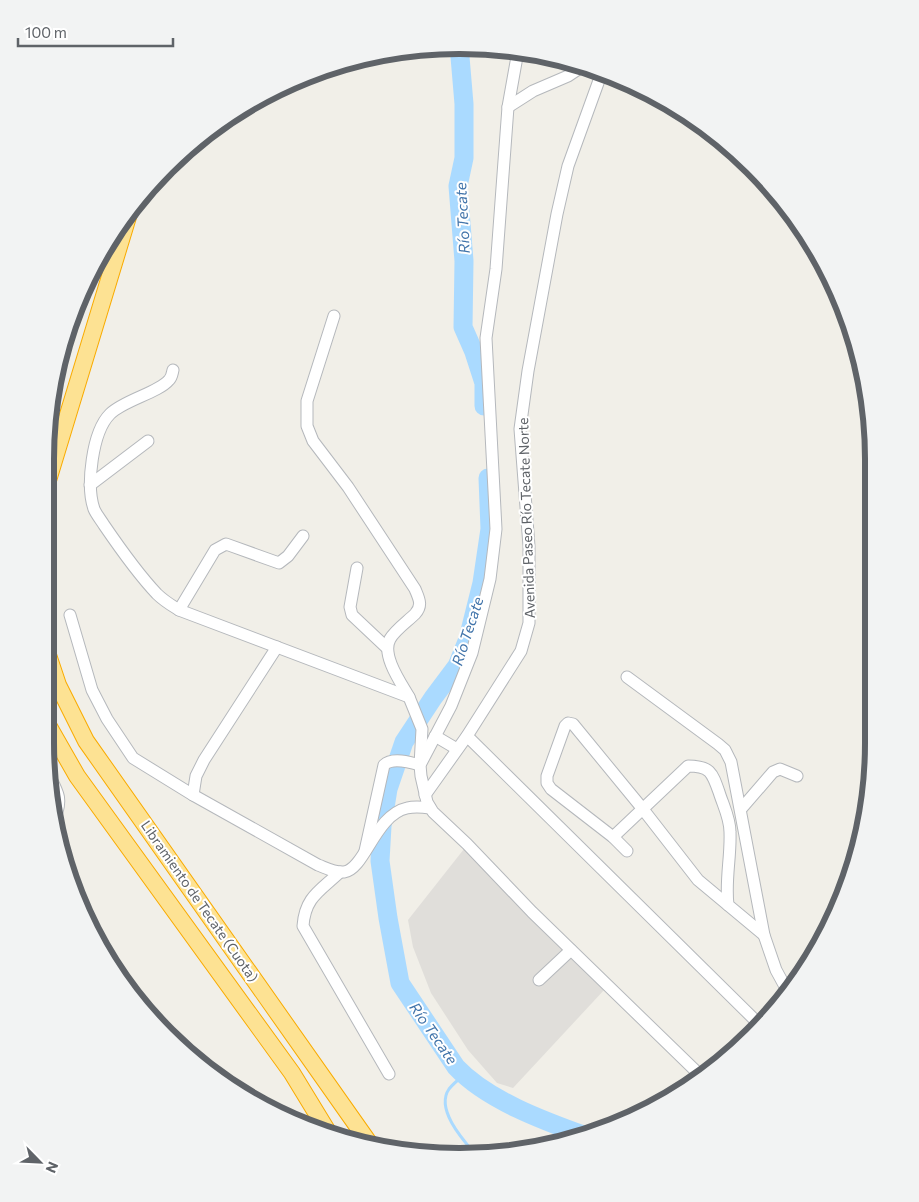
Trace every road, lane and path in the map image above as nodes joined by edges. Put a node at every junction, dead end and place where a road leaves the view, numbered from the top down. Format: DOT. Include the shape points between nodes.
graph roads {
  1 [pos="517,58"];
  2 [pos="576,71"];
  3 [pos="600,79"];
  4 [pos="508,107"];
  5 [pos="123,232"];
  6 [pos="334,316"];
  7 [pos="173,370"];
  8 [pos="148,441"];
  9 [pos="54,461"];
  10 [pos="90,485"];
  11 [pos="303,536"];
  12 [pos="357,568"];
  13 [pos="179,610"];
  14 [pos="70,615"];
  15 [pos="277,647"];
  16 [pos="387,648"];
  17 [pos="54,673"];
  18 [pos="627,677"];
  19 [pos="411,702"];
  20 [pos="54,735"];
  21 [pos="435,736"];
  22 [pos="467,736"];
  23 [pos="457,749"];
  24 [pos="422,761"];
  25 [pos="445,766"];
  26 [pos="797,776"];
  27 [pos="57,789"];
  28 [pos="194,795"];
  29 [pos="426,795"];
  30 [pos="58,803"];
  31 [pos="430,808"];
  32 [pos="642,808"];
  33 [pos="740,809"];
  34 [pos="613,837"];
  35 [pos="365,851"];
  36 [pos="627,851"];
  37 [pos="340,872"];
  38 [pos="728,905"];
  39 [pos="764,935"];
  40 [pos="571,950"];
  41 [pos="539,980"];
  42 [pos="784,985"];
  43 [pos="755,1020"];
  44 [pos="696,1072"];
  45 [pos="389,1074"];
  46 [pos="324,1125"];
  47 [pos="365,1136"];
  1 -- 4 [label="street"];
  2 -- 4 [label="street"];
  3 -- 22 [label="street, Avenida Paseo Río Tecate Norte" via="568,166 557,214 520,429 529,546 529,623 521,651"];
  4 -- 21 [label="street" via="496,269 486,338 496,529 490,579 472,653"];
  5 -- 9 [label="highway"];
  6 -- 16 [label="street" via="307,401 307,426 313,441 348,487 415,589 419,610 390,639"];
  7 -- 10 [label="street" via="171,379 163,386 110,414 93,453"];
  8 -- 10 [label="street"];
  10 -- 13 [label="street" via="94,510 112,538 157,593"];
  11 -- 13 [label="street" via="279,563 226,544 215,550"];
  12 -- 16 [label="street" via="350,607 352,615"];
  13 -- 15 [label="street"];
  14 -- 28 [label="street" via="92,690 133,758"];
  15 -- 19 [label="street"];
  15 -- 28 [label="street" via="204,760 196,776"];
  16 -- 19 [label="street"];
  17 -- 47 [label="highway, Libramiento de Tecate (Cuota)" via="86,741"];
  18 -- 33 [label="street" via="725,750 731,762"];
  19 -- 24 [label="street" via="422,729"];
  20 -- 46 [label="highway, Libramiento de Tecate (Cuota)" via="88,791 292,1073"];
  21 -- 23 [label="street"];
  21 -- 24 [label="street"];
  22 -- 23 [label="street, Avenida Paseo Río Tecate Norte"];
  22 -- 43 [label="street"];
  23 -- 25 [label="street, Avenida Paseo Río Tecate Norte"];
  24 -- 25 [label="street"];
  24 -- 29 [label="street"];
  24 -- 35 [label="street" via="385,763"];
  25 -- 29 [label="street, Avenida Paseo Río Tecate Norte"];
  26 -- 33 [label="street" via="780,769 773,772"];
  27 -- 30 [label="street"];
  28 -- 37 [label="street" via="318,865"];
  29 -- 31 [label="street"];
  31 -- 35 [label="street" via="413,807 399,811 382,826"];
  31 -- 40 [label="street"];
  32 -- 34 [label="street"];
  32 -- 34 [label="street" via="573,724 565,726 546,783"];
  32 -- 38 [label="street" via="698,880"];
  32 -- 38 [label="street" via="688,766 701,766 712,773 730,822 726,882"];
  33 -- 39 [label="street"];
  34 -- 36 [label="street"];
  35 -- 37 [label="street" via="356,866"];
  37 -- 45 [label="street" via="309,902 303,926"];
  38 -- 39 [label="street"];
  39 -- 42 [label="street"];
  40 -- 41 [label="street"];
  40 -- 44 [label="street"];
}
